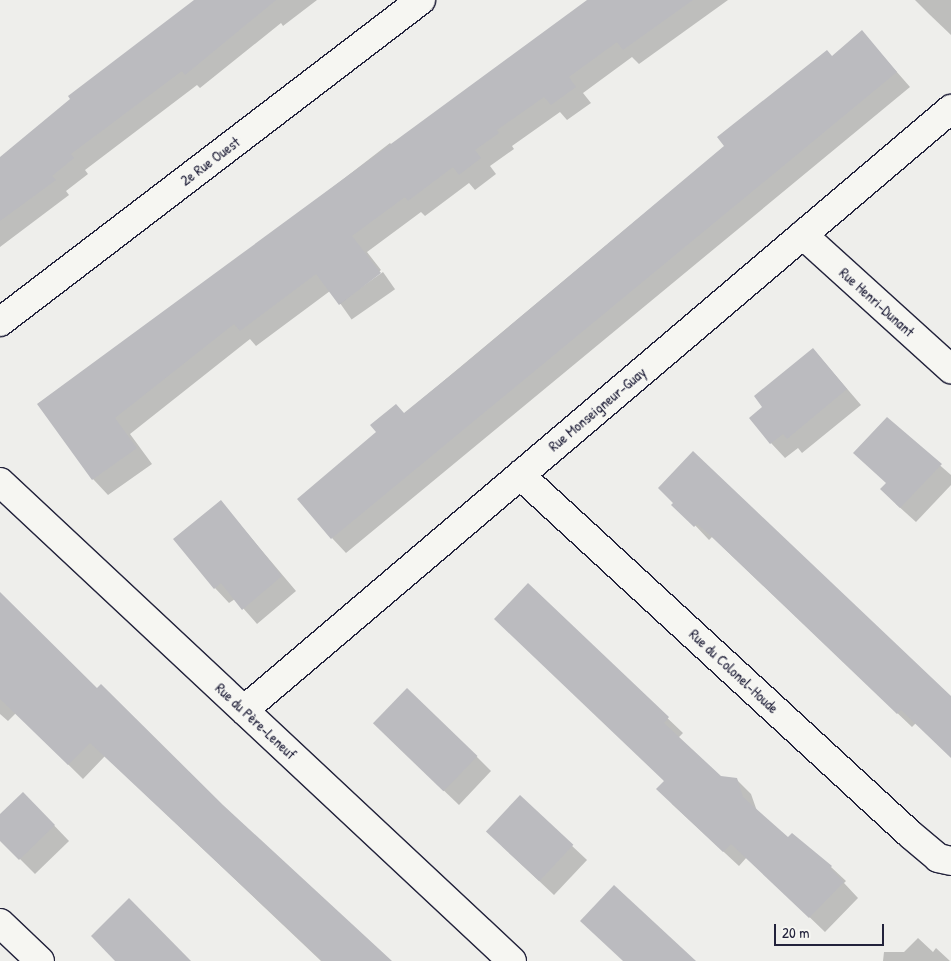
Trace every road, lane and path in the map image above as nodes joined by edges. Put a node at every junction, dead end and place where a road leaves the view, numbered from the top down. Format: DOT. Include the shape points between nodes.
graph roads {
  1 [pos="421,0"];
  2 [pos="951,109"];
  3 [pos="803,235"];
  4 [pos="0,322"];
  5 [pos="951,369"];
  6 [pos="520,475"];
  7 [pos="0,482"];
  8 [pos="244,710"];
  9 [pos="951,861"];
  10 [pos="0,923"];
  11 [pos="40,961"];
  12 [pos="512,961"];
  1 -- 4 [label="street, 2e Rue Ouest"];
  2 -- 3 [label="street, Rue Monseigneur-Guay"];
  3 -- 5 [label="street, Rue Henri-Dunant"];
  3 -- 6 [label="street, Rue Monseigneur-Guay"];
  6 -- 8 [label="street, Rue Monseigneur-Guay"];
  6 -- 9 [label="street, Rue du Colonel-Houde" via="911,835 938,858"];
  7 -- 8 [label="street, Rue du Père-Leneuf"];
  8 -- 12 [label="street, Rue du Père-Leneuf"];
  10 -- 11 [label="street"];
}
